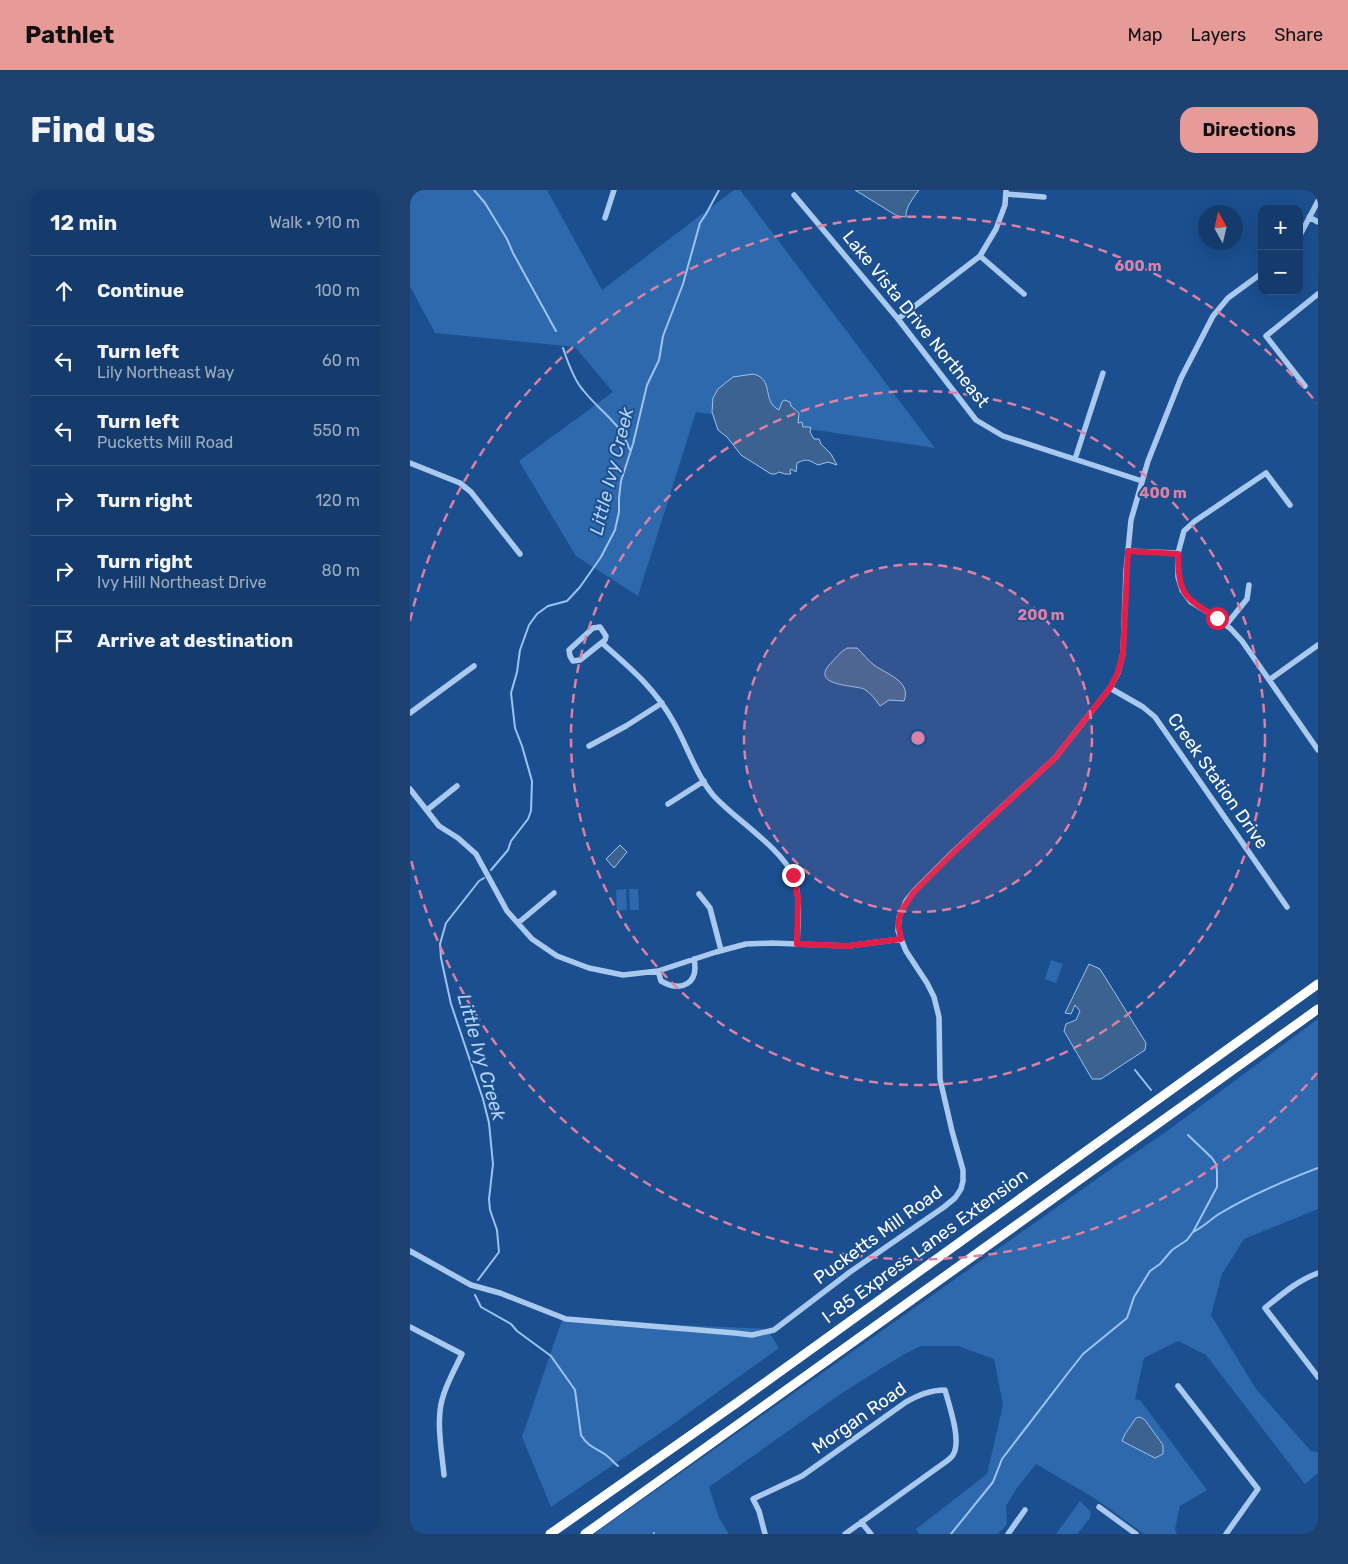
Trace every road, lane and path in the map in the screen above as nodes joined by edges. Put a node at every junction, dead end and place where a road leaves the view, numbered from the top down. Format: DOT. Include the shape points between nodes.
graph roads {
  1 [pos="614,190"];
  2 [pos="1006,192"];
  3 [pos="794,194"];
  4 [pos="1044,197"];
  5 [pos="1318,201"];
  6 [pos="1309,217"];
  7 [pos="605,218"];
  8 [pos="1318,222"];
  9 [pos="1303,231"];
  10 [pos="980,256"];
  11 [pos="1258,276"];
  12 [pos="1024,294"];
  13 [pos="1318,294"];
  14 [pos="898,319"];
  15 [pos="1103,373"];
  16 [pos="1305,386"];
  17 [pos="1075,459"];
  18 [pos="410,463"];
  19 [pos="1142,481"];
  20 [pos="1290,506"];
  21 [pos="1128,551"];
  22 [pos="520,554"];
  23 [pos="1178,554"];
  24 [pos="1249,585"];
  25 [pos="1226,625"];
  26 [pos="602,643"];
  27 [pos="1318,645"];
  28 [pos="474,666"];
  29 [pos="1269,680"];
  30 [pos="1110,688"];
  31 [pos="662,703"];
  32 [pos="410,713"];
  33 [pos="589,746"];
  34 [pos="1317,746"];
  35 [pos="704,781"];
  36 [pos="457,786"];
  37 [pos="410,789"];
  38 [pos="668,804"];
  39 [pos="427,810"];
  40 [pos="554,893"];
  41 [pos="699,894"];
  42 [pos="1287,907"];
  43 [pos="518,923"];
  44 [pos="901,939"];
  45 [pos="797,944"];
  46 [pos="721,950"];
  47 [pos="694,959"];
  48 [pos="658,971"];
  49 [pos="1318,984"];
  50 [pos="1318,1009"];
  51 [pos="410,1251"];
  52 [pos="1318,1273"];
  53 [pos="410,1327"];
  54 [pos="1318,1377"];
  55 [pos="1178,1386"];
  56 [pos="444,1475"];
  57 [pos="1099,1507"];
  58 [pos="1025,1510"];
  59 [pos="861,1522"];
  60 [pos="550,1534"];
  61 [pos="585,1534"];
  62 [pos="765,1534"];
  63 [pos="845,1534"];
  64 [pos="871,1534"];
  65 [pos="1008,1534"];
  66 [pos="1136,1534"];
  67 [pos="1226,1534"];
  1 -- 7 [label="street"];
  2 -- 4 [label="street"];
  2 -- 10 [label="street" via="996,229"];
  3 -- 14 [label="street, Lake Vista Drive Northeast"];
  5 -- 6 [label="street"];
  6 -- 8 [label="street"];
  6 -- 9 [label="street"];
  10 -- 12 [label="street"];
  10 -- 14 [label="street"];
  11 -- 19 [label="street, Pucketts Mill Road" via="1228,298 1213,316 1181,378"];
  13 -- 16 [label="street" via="1266,336"];
  14 -- 17 [label="street, Lake Vista Drive Northeast" via="976,420 1003,436"];
  15 -- 17 [label="street"];
  17 -- 19 [label="street, Lake Vista Drive Northeast"];
  18 -- 22 [label="street" via="460,483 471,492"];
  19 -- 21 [label="street, Pucketts Mill Road" via="1131,520"];
  20 -- 23 [label="street" via="1266,473 1184,531"];
  21 -- 23 [label="street"];
  21 -- 30 [label="street, Pucketts Mill Road" via="1123,653"];
  23 -- 25 [label="street" via="1178,577 1182,590 1191,602"];
  24 -- 25 [label="street" via="1247,599"];
  25 -- 29 [label="street" via="1242,641"];
  26 -- 26 [label="street" via="606,636 604,631 600,627 593,628 569,650 570,656 573,661 580,660"];
  26 -- 31 [label="street" via="647,683"];
  27 -- 29 [label="street"];
  28 -- 32 [label="street"];
  29 -- 34 [label="street"];
  30 -- 42 [label="street, Creek Station Drive" via="1155,717"];
  30 -- 44 [label="street, Pucketts Mill Road" via="1055,758 914,892 898,922"];
  31 -- 33 [label="street"];
  31 -- 35 [label="street"];
  35 -- 38 [label="street"];
  35 -- 45 [label="street" via="714,795 782,859 793,875 798,898"];
  36 -- 39 [label="street"];
  37 -- 39 [label="street"];
  39 -- 43 [label="street" via="439,826 476,854 507,911"];
  40 -- 43 [label="street"];
  41 -- 46 [label="street" via="710,908"];
  43 -- 48 [label="street" via="532,939 556,956 589,968 624,975"];
  44 -- 45 [label="street" via="848,946"];
  44 -- 51 [label="street, Pucketts Mill Road" via="928,983 939,1017 940,1080 963,1170 961,1189 944,1207 774,1330 752,1335 566,1319 471,1285"];
  45 -- 46 [label="street" via="746,944"];
  46 -- 47 [label="street"];
  47 -- 48 [label="street"];
  47 -- 48 [label="street" via="696,968 686,985 670,986 661,981"];
  49 -- 60 [label="highway, I-85 Express Lanes Extension"];
  50 -- 61 [label="highway, I-85 Express Lanes Extension"];
  52 -- 54 [label="street" via="1291,1287 1265,1308"];
  53 -- 56 [label="street" via="462,1354 441,1403"];
  55 -- 67 [label="street" via="1258,1489"];
  57 -- 66 [label="street"];
  58 -- 65 [label="street"];
  59 -- 62 [label="street, Morgan Road" via="954,1454 954,1420 945,1390 923,1392 802,1476 753,1499 760,1511"];
  59 -- 63 [label="street, Morgan Road"];
  59 -- 64 [label="street"];
}
